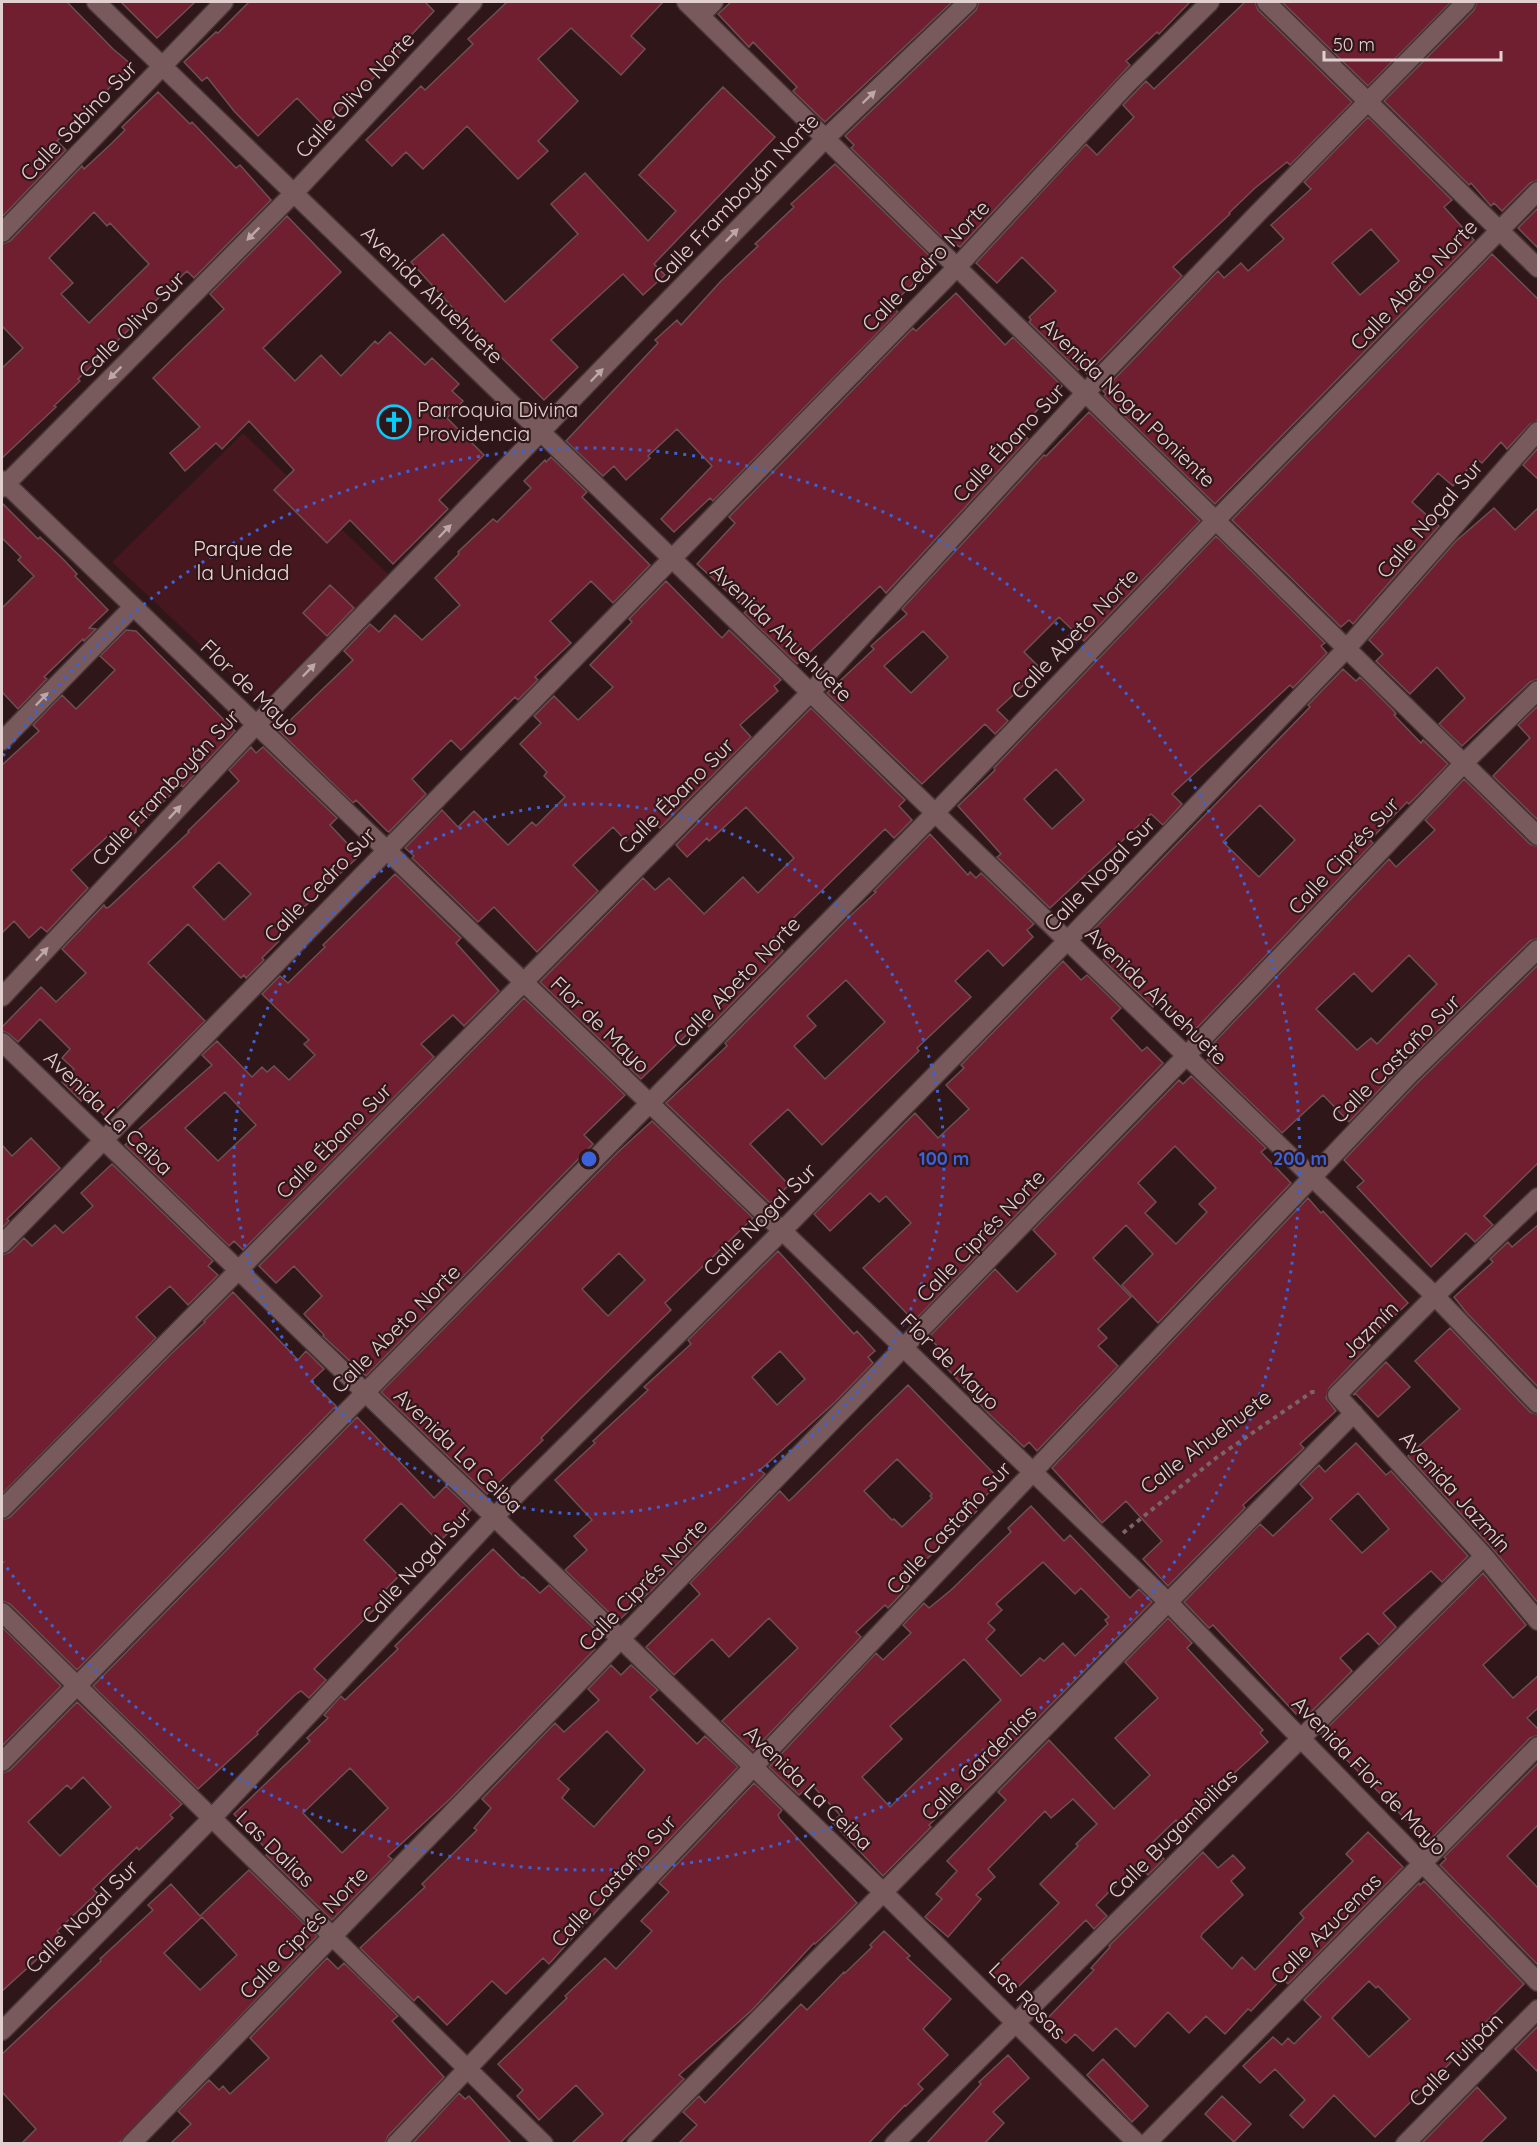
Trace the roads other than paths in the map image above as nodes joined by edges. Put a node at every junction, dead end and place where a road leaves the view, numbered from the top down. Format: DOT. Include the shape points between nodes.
graph roads {
  1 [pos="96,2"];
  2 [pos="224,2"];
  3 [pos="473,2"];
  4 [pos="686,2"];
  5 [pos="714,2"];
  6 [pos="968,2"];
  7 [pos="1210,2"];
  8 [pos="1266,2"];
  9 [pos="1466,2"];
  10 [pos="701,15"];
  11 [pos="163,67"];
  12 [pos="1369,102"];
  13 [pos="826,138"];
  14 [pos="1539,191"];
  15 [pos="294,193"];
  16 [pos="1500,230"];
  17 [pos="2,233"];
  18 [pos="957,267"];
  19 [pos="1539,268"];
  20 [pos="1086,392"];
  21 [pos="1539,431"];
  22 [pos="541,432"];
  23 [pos="3,484"];
  24 [pos="1216,520"];
  25 [pos="671,558"];
  26 [pos="133,607"];
  27 [pos="1347,648"];
  28 [pos="1539,690"];
  29 [pos="810,693"];
  30 [pos="256,725"];
  31 [pos="2,741"];
  32 [pos="1464,763"];
  33 [pos="934,813"];
  34 [pos="1539,836"];
  35 [pos="386,850"];
  36 [pos="1067,941"];
  37 [pos="1539,949"];
  38 [pos="523,983"];
  39 [pos="2,997"];
  40 [pos="2,1042"];
  41 [pos="1186,1056"];
  42 [pos="649,1104"];
  43 [pos="103,1140"];
  44 [pos="1312,1177"];
  45 [pos="1539,1197"];
  46 [pos="782,1231"];
  47 [pos="2,1244"];
  48 [pos="238,1270"];
  49 [pos="1435,1296"];
  50 [pos="903,1348"];
  51 [pos="365,1392"];
  52 [pos="1337,1395"];
  53 [pos="1539,1404"];
  54 [pos="1354,1413"];
  55 [pos="1032,1472"];
  56 [pos="2,1509"];
  57 [pos="494,1516"];
  58 [pos="1484,1556"];
  59 [pos="1168,1602"];
  60 [pos="2,1612"];
  61 [pos="1539,1621"];
  62 [pos="621,1639"];
  63 [pos="76,1685"];
  64 [pos="1301,1738"];
  65 [pos="1539,1746"];
  66 [pos="2,1762"];
  67 [pos="753,1767"];
  68 [pos="212,1818"];
  69 [pos="1423,1863"];
  70 [pos="883,1892"];
  71 [pos="332,1936"];
  72 [pos="1539,1982"];
  73 [pos="1539,2009"];
  74 [pos="1016,2022"];
  75 [pos="2,2031"];
  76 [pos="467,2069"];
  77 [pos="131,2144"];
  78 [pos="396,2144"];
  79 [pos="544,2144"];
  80 [pos="636,2144"];
  81 [pos="894,2144"];
  82 [pos="1138,2144"];
  83 [pos="1146,2144"];
  84 [pos="1405,2144"];
  1 -- 11 [label="street, Avenida Ahuehuete"];
  2 -- 11 [label="street, Calle Sabino Sur"];
  3 -- 15 [label="street, Calle Olivo Norte"];
  4 -- 10 [label="street, Avenida Nogal Poniente"];
  5 -- 10 [label="street"];
  13 -- 6 [label="street, Calle Framboyán Norte, one-way"];
  7 -- 18 [label="street, Calle Cedro Norte" via="1127,84"];
  8 -- 12 [label="street"];
  9 -- 12 [label="street, Calle Ébano Sur"];
  10 -- 13 [label="street, Avenida Nogal Poniente"];
  11 -- 15 [label="street, Avenida Ahuehuete"];
  11 -- 17 [label="street, Calle Sabino Sur"];
  12 -- 16 [label="street"];
  12 -- 20 [label="street, Calle Ébano Sur"];
  13 -- 18 [label="street, Avenida Nogal Poniente"];
  22 -- 13 [label="street, Calle Framboyán Norte, one-way"];
  14 -- 16 [label="street, Calle Abeto Norte"];
  15 -- 22 [label="street, Avenida Ahuehuete"];
  15 -- 23 [label="street, Calle Olivo Sur, one-way"];
  16 -- 19 [label="street"];
  16 -- 24 [label="street, Calle Abeto Norte"];
  18 -- 20 [label="street, Avenida Nogal Poniente"];
  18 -- 25 [label="street, Calle Cedro Norte"];
  20 -- 24 [label="street, Avenida Nogal Poniente"];
  20 -- 29 [label="street, Calle Ébano Sur"];
  21 -- 27 [label="street, Calle Nogal Sur"];
  22 -- 25 [label="street, Avenida Ahuehuete"];
  30 -- 22 [label="street, Calle Framboyán Sur, one-way"];
  23 -- 26 [label="street, Flor de Mayo"];
  24 -- 27 [label="street, Avenida Nogal Poniente"];
  24 -- 33 [label="street, Calle Abeto Norte"];
  25 -- 29 [label="street, Avenida Ahuehuete"];
  25 -- 35 [label="street, Calle Cedro Sur"];
  26 -- 30 [label="street, Flor de Mayo"];
  31 -- 26 [label="street, one-way"];
  27 -- 32 [label="street, Avenida Nogal Poniente"];
  27 -- 36 [label="street, Calle Nogal Sur"];
  28 -- 32 [label="street, Calle Ciprés Sur"];
  29 -- 33 [label="street, Avenida Ahuehuete"];
  29 -- 38 [label="street, Calle Ébano Sur"];
  30 -- 35 [label="street, Flor de Mayo"];
  39 -- 30 [label="street, Calle Framboyán Sur, one-way"];
  32 -- 34 [label="street, Avenida Nogal Poniente"];
  32 -- 41 [label="street, Calle Ciprés Sur"];
  33 -- 36 [label="street, Avenida Ahuehuete"];
  33 -- 42 [label="street, Calle Abeto Norte"];
  35 -- 38 [label="street, Flor de Mayo"];
  35 -- 43 [label="street, Calle Cedro Sur"];
  36 -- 41 [label="street, Avenida Ahuehuete"];
  36 -- 46 [label="street, Calle Nogal Sur"];
  37 -- 44 [label="street, Calle Castaño Sur" via="1409,1075"];
  38 -- 42 [label="street, Flor de Mayo"];
  38 -- 48 [label="street, Calle Ébano Sur"];
  40 -- 43 [label="street, Avenida La Ceiba"];
  41 -- 44 [label="street, Avenida Ahuehuete"];
  41 -- 50 [label="street, Calle Ciprés Norte"];
  42 -- 46 [label="street, Flor de Mayo"];
  42 -- 51 [label="street, Calle Abeto Norte"];
  43 -- 47 [label="street, Calle Cedro Sur"];
  43 -- 48 [label="street, Avenida La Ceiba"];
  44 -- 49 [label="street, Avenida Ahuehuete"];
  44 -- 55 [label="street, Calle Castaño Sur"];
  45 -- 49 [label="street"];
  46 -- 50 [label="street, Flor de Mayo"];
  46 -- 57 [label="street, Calle Nogal Sur"];
  48 -- 51 [label="street, Avenida La Ceiba"];
  48 -- 56 [label="street, Calle Ébano Sur"];
  49 -- 52 [label="street, Jazmín"];
  49 -- 53 [label="street, Avenida Ahuehuete"];
  50 -- 55 [label="street, Flor de Mayo"];
  50 -- 62 [label="street, Calle Ciprés Norte"];
  51 -- 57 [label="street, Avenida La Ceiba"];
  51 -- 63 [label="street, Calle Abeto Norte"];
  52 -- 54 [label="street, Avenida Jazmín"];
  54 -- 58 [label="street, Avenida Jazmín"];
  54 -- 59 [label="street, Calle Gardenias"];
  55 -- 59 [label="street, Flor de Mayo"];
  55 -- 67 [label="street, Calle Castaño Sur"];
  57 -- 62 [label="street, Avenida La Ceiba"];
  57 -- 68 [label="street, Calle Nogal Sur"];
  58 -- 61 [label="street, Avenida Jazmín"];
  58 -- 64 [label="street, Calle Bugambilias"];
  59 -- 64 [label="street, Avenida Flor de Mayo"];
  59 -- 70 [label="street, Calle Gardenias"];
  60 -- 63 [label="street, Las Dalias"];
  62 -- 67 [label="street, Avenida La Ceiba"];
  62 -- 71 [label="street, Calle Ciprés Norte"];
  63 -- 66 [label="street, Calle Abeto Norte"];
  63 -- 68 [label="street, Las Dalias"];
  64 -- 69 [label="street, Avenida Flor de Mayo"];
  64 -- 74 [label="street, Calle Bugambilias"];
  65 -- 69 [label="street, Calle Azucenas"];
  67 -- 70 [label="street, Avenida La Ceiba"];
  67 -- 76 [label="street, Calle Castaño Sur"];
  68 -- 71 [label="street, Las Dalias"];
  68 -- 75 [label="street, Calle Nogal Sur"];
  69 -- 72 [label="street, Avenida Flor de Mayo"];
  69 -- 83 [label="street, Calle Azucenas"];
  70 -- 74 [label="street, Las Rosas"];
  70 -- 80 [label="street, Calle Gardenias"];
  71 -- 76 [label="street, Las Dalias"];
  71 -- 77 [label="street, Calle Ciprés Norte"];
  73 -- 84 [label="street, Calle Tulipán"];
  74 -- 81 [label="street, Calle Bugambilias"];
  74 -- 82 [label="street, Las Rosas"];
  76 -- 78 [label="street, Calle Castaño Sur"];
  76 -- 79 [label="street, Las Dalias"];
}
